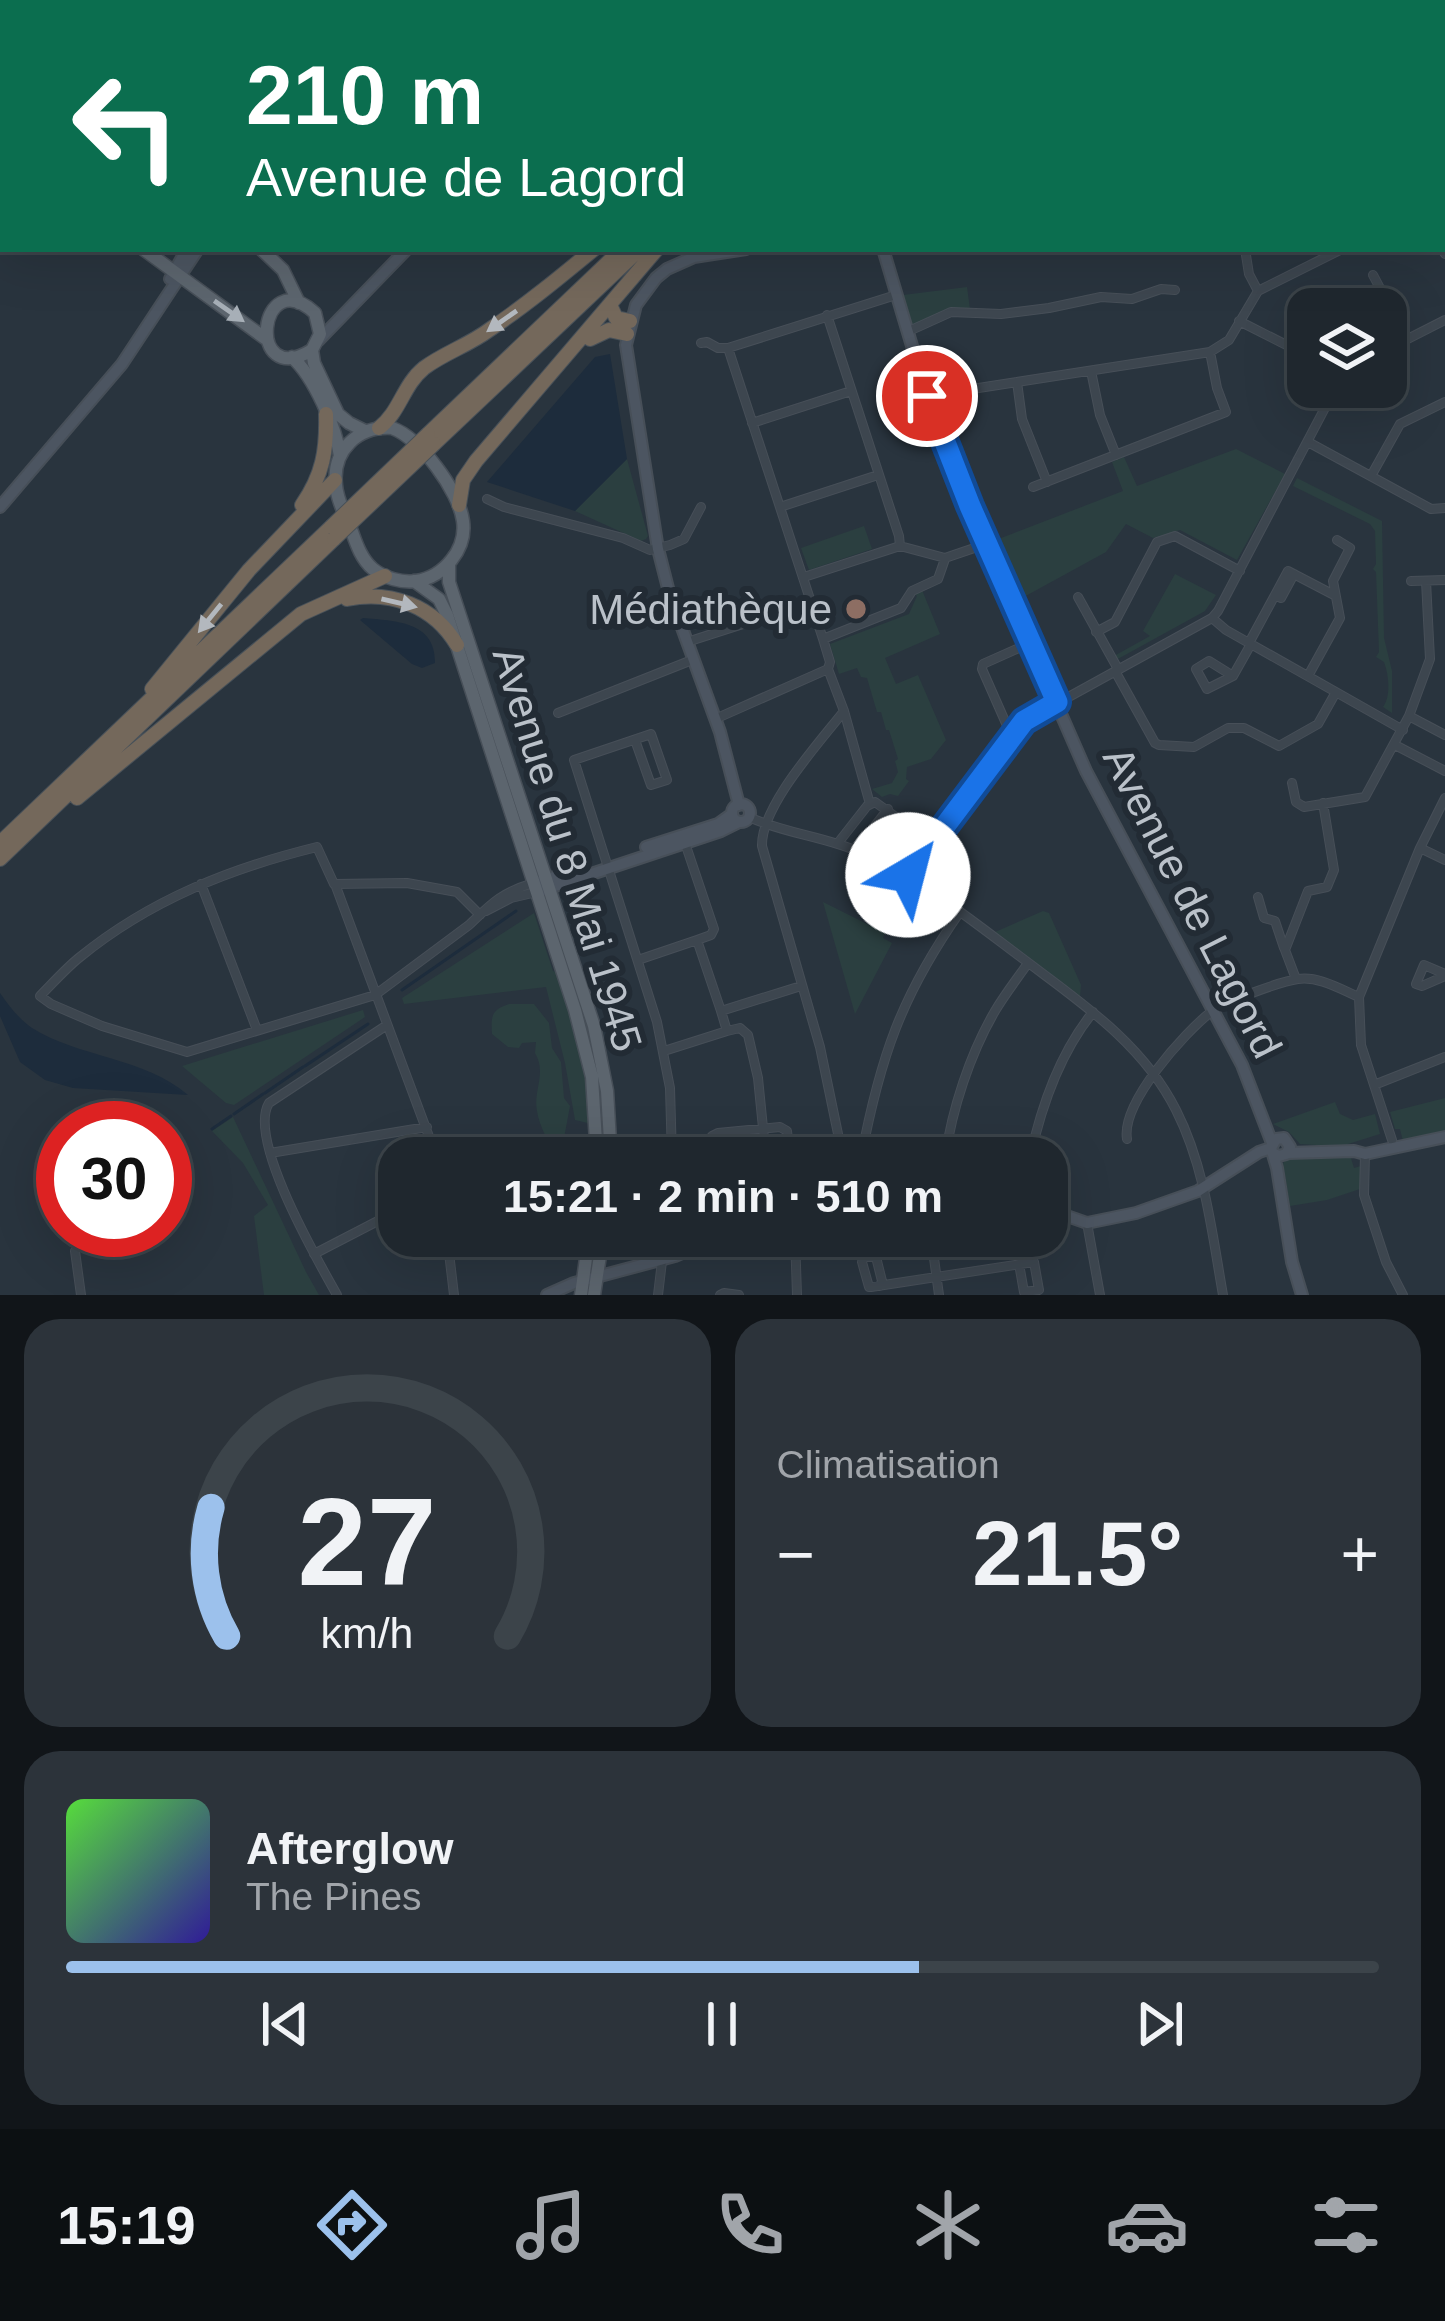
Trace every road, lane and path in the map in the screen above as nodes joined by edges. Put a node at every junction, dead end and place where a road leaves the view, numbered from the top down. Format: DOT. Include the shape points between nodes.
graph roads {
  1 [pos="147,252"];
  2 [pos="186,252"];
  3 [pos="195,252"];
  4 [pos="265,252"];
  5 [pos="399,252"];
  6 [pos="590,252"];
  7 [pos="619,252"];
  8 [pos="637,252"];
  9 [pos="655,252"];
  10 [pos="724,252"];
  11 [pos="884,252"];
  12 [pos="1245,252"];
  13 [pos="1336,252"];
  14 [pos="177,274"];
  15 [pos="1373,275"];
  16 [pos="1380,288"];
  17 [pos="1175,290"];
  18 [pos="1258,291"];
  19 [pos="896,295"];
  20 [pos="304,305"];
  21 [pos="610,307"];
  22 [pos="827,315"];
  23 [pos="341,318"];
  24 [pos="1445,320"];
  25 [pos="1239,321"];
  26 [pos="629,328"];
  27 [pos="908,332"];
  28 [pos="266,340"];
  29 [pos="1407,340"];
  30 [pos="701,343"];
  31 [pos="315,345"];
  32 [pos="1287,346"];
  33 [pos="728,348"];
  34 [pos="1210,352"];
  35 [pos="292,357"];
  36 [pos="563,362"];
  37 [pos="1091,370"];
  38 [pos="1018,382"];
  39 [pos="851,391"];
  40 [pos="927,396"];
  41 [pos="1445,402"];
  42 [pos="1325,408"];
  43 [pos="326,414"];
  44 [pos="752,423"];
  45 [pos="372,429"];
  46 [pos="431,439"];
  47 [pos="1308,442"];
  48 [pos="1116,455"];
  49 [pos="340,456"];
  50 [pos="878,475"];
  51 [pos="1371,476"];
  52 [pos="335,480"];
  53 [pos="1047,482"];
  54 [pos="1034,487"];
  55 [pos="487,499"];
  56 [pos="459,505"];
  57 [pos="0,506"];
  58 [pos="701,507"];
  59 [pos="780,507"];
  60 [pos="1445,508"];
  61 [pos="286,529"];
  62 [pos="332,533"];
  63 [pos="1337,541"];
  64 [pos="988,544"];
  65 [pos="900,546"];
  66 [pos="658,549"];
  67 [pos="945,558"];
  68 [pos="449,563"];
  69 [pos="1240,571"];
  70 [pos="385,576"];
  71 [pos="804,577"];
  72 [pos="1445,580"];
  73 [pos="413,581"];
  74 [pos="1411,581"];
  75 [pos="1426,581"];
  76 [pos="1331,594"];
  77 [pos="1078,597"];
  78 [pos="812,602"];
  79 [pos="325,603"];
  80 [pos="1212,617"];
  81 [pos="1096,632"];
  82 [pos="823,639"];
  83 [pos="686,643"];
  84 [pos="1031,643"];
  85 [pos="1250,643"];
  86 [pos="457,645"];
  87 [pos="692,660"];
  88 [pos="828,669"];
  89 [pos="1116,670"];
  90 [pos="1233,676"];
  91 [pos="1308,676"];
  92 [pos="1336,692"];
  93 [pos="1057,702"];
  94 [pos="844,711"];
  95 [pos="558,713"];
  96 [pos="1409,716"];
  97 [pos="715,719"];
  98 [pos="123,726"];
  99 [pos="1402,730"];
  100 [pos="1445,735"];
  101 [pos="1012,737"];
  102 [pos="635,740"];
  103 [pos="1395,746"];
  104 [pos="1445,771"];
  105 [pos="1292,783"];
  106 [pos="1445,798"];
  107 [pos="1323,803"];
  108 [pos="879,805"];
  109 [pos="46,815"];
  110 [pos="740,815"];
  111 [pos="764,825"];
  112 [pos="684,839"];
  113 [pos="0,843"];
  114 [pos="838,843"];
  115 [pos="932,843"];
  116 [pos="1420,848"];
  117 [pos="856,850"];
  118 [pos="0,859"];
  119 [pos="1445,860"];
  120 [pos="607,864"];
  121 [pos="908,875"];
  122 [pos="201,884"];
  123 [pos="334,884"];
  124 [pos="542,885"];
  125 [pos="1258,897"];
  126 [pos="960,912"];
  127 [pos="1300,912"];
  128 [pos="480,915"];
  129 [pos="1275,921"];
  130 [pos="697,940"];
  131 [pos="1285,950"];
  132 [pos="638,960"];
  133 [pos="1028,963"];
  134 [pos="1296,979"];
  135 [pos="801,986"];
  136 [pos="375,994"];
  137 [pos="1359,997"];
  138 [pos="721,1011"];
  139 [pos="1212,1011"];
  140 [pos="1094,1012"];
  141 [pos="387,1025"];
  142 [pos="257,1030"];
  143 [pos="727,1031"];
  144 [pos="664,1051"];
  145 [pos="1445,1057"];
  146 [pos="1153,1073"];
  147 [pos="1375,1085"];
  148 [pos="427,1127"];
  149 [pos="765,1128"];
  150 [pos="430,1137"];
  151 [pos="597,1137"];
  152 [pos="610,1137"];
  153 [pos="672,1137"];
  154 [pos="712,1137"];
  155 [pos="765,1137"];
  156 [pos="788,1137"];
  157 [pos="839,1137"];
  158 [pos="865,1137"];
  159 [pos="949,1137"];
  160 [pos="1035,1137"];
  161 [pos="1445,1137"];
  162 [pos="1127,1139"];
  163 [pos="1395,1143"];
  164 [pos="1279,1150"];
  165 [pos="1359,1152"];
  166 [pos="270,1154"];
  167 [pos="1203,1188"];
  168 [pos="1068,1216"];
  169 [pos="378,1221"];
  170 [pos="1087,1223"];
  171 [pos="314,1254"];
  172 [pos="76,1257"];
  173 [pos="449,1257"];
  174 [pos="663,1257"];
  175 [pos="670,1257"];
  176 [pos="796,1257"];
  177 [pos="935,1257"];
  178 [pos="663,1260"];
  179 [pos="1019,1264"];
  180 [pos="938,1277"];
  181 [pos="587,1284"];
  182 [pos="880,1286"];
  183 [pos="81,1295"];
  184 [pos="337,1295"];
  185 [pos="454,1295"];
  186 [pos="547,1295"];
  187 [pos="594,1295"];
  188 [pos="658,1295"];
  189 [pos="720,1295"];
  190 [pos="739,1295"];
  191 [pos="797,1295"];
  192 [pos="939,1295"];
  193 [pos="1100,1295"];
  194 [pos="1223,1295"];
  195 [pos="1302,1295"];
  196 [pos="1402,1295"];
  1 -- 14 [label="main road"];
  2 -- 14 [label="street"];
  3 -- 14 [label="street"];
  4 -- 20 [label="main road"];
  5 -- 23 [label="street"];
  6 -- 45 [label="highway, one-way" via="484,334 419,372 393,415"];
  7 -- 46 [label="highway"];
  8 -- 46 [label="highway"];
  9 -- 21 [label="highway"];
  10 -- 26 [label="street" via="667,269 644,291"];
  11 -- 19 [label="street, Avenue de Lagord"];
  12 -- 18 [label="street"];
  13 -- 18 [label="street"];
  14 -- 28 [label="main road, one-way"];
  14 -- 57 [label="street" via="100,392"];
  15 -- 16 [label="street"];
  17 -- 27 [label="street" via="1001,314 951,312"];
  18 -- 25 [label="street"];
  19 -- 22 [label="street"];
  19 -- 27 [label="street, Avenue de Lagord"];
  20 -- 23 [label="street"];
  20 -- 28 [label="main road" via="274,308"];
  20 -- 31 [label="main road" via="320,327"];
  21 -- 26 [label="highway"];
  21 -- 36 [label="highway"];
  22 -- 33 [label="street"];
  22 -- 39 [label="street"];
  23 -- 31 [label="street"];
  24 -- 29 [label="street"];
  25 -- 32 [label="street"];
  25 -- 34 [label="street"];
  26 -- 36 [label="highway" via="602,331"];
  26 -- 66 [label="street" via="626,360"];
  27 -- 40 [label="street, Avenue de Lagord"];
  28 -- 35 [label="main road"];
  30 -- 33 [label="street"];
  31 -- 35 [label="main road"];
  31 -- 45 [label="main road" via="314,364 338,414"];
  33 -- 44 [label="street"];
  34 -- 37 [label="street"];
  34 -- 48 [label="street" via="1226,412"];
  35 -- 43 [label="main road"];
  36 -- 56 [label="highway" via="476,461"];
  37 -- 38 [label="street"];
  37 -- 48 [label="street"];
  38 -- 40 [label="street"];
  38 -- 53 [label="street" via="1022,418"];
  39 -- 44 [label="street"];
  39 -- 50 [label="street"];
  40 -- 64 [label="street, Avenue de Lagord"];
  41 -- 51 [label="street" via="1400,424"];
  42 -- 47 [label="street"];
  43 -- 49 [label="main road"];
  43 -- 61 [label="highway" via="322,468"];
  44 -- 59 [label="street"];
  45 -- 49 [label="main road"];
  45 -- 56 [label="main road" via="397,429 416,442"];
  46 -- 62 [label="highway, bridge"];
  47 -- 51 [label="street"];
  47 -- 69 [label="street"];
  48 -- 53 [label="street"];
  49 -- 52 [label="main road"];
  50 -- 59 [label="street"];
  50 -- 65 [label="street"];
  51 -- 60 [label="street"];
  52 -- 61 [label="highway"];
  52 -- 70 [label="main road" via="360,551"];
  53 -- 54 [label="street"];
  55 -- 66 [label="street"];
  56 -- 68 [label="main road, Avenue du 8 Mai 1945" via="461,542"];
  58 -- 66 [label="street" via="684,539"];
  59 -- 71 [label="street"];
  61 -- 98 [label="highway, one-way"];
  62 -- 98 [label="highway"];
  62 -- 109 [label="highway"];
  63 -- 76 [label="street" via="1350,548"];
  64 -- 67 [label="street"];
  64 -- 84 [label="street, Avenue de Lagord"];
  65 -- 67 [label="street"];
  65 -- 71 [label="street"];
  66 -- 83 [label="street"];
  67 -- 82 [label="street" via="938,579 912,591 901,608"];
  68 -- 73 [label="main road"];
  68 -- 124 [label="main road, Avenue du 8 Mai 1945"];
  69 -- 80 [label="street"];
  69 -- 81 [label="street" via="1175,536 1157,542 1115,622"];
  70 -- 73 [label="main road"];
  70 -- 79 [label="highway"];
  71 -- 78 [label="street"];
  72 -- 75 [label="street"];
  73 -- 86 [label="main road, Avenue du 8 Mai 1945" via="439,599"];
  74 -- 75 [label="street"];
  75 -- 96 [label="street" via="1430,659"];
  76 -- 85 [label="street" via="1288,571"];
  76 -- 91 [label="street" via="1340,618"];
  77 -- 81 [label="street"];
  78 -- 82 [label="street"];
  78 -- 83 [label="street"];
  79 -- 86 [label="highway, one-way" via="357,597 412,605 438,619"];
  79 -- 109 [label="highway"];
  80 -- 85 [label="street"];
  80 -- 89 [label="street"];
  81 -- 89 [label="street"];
  82 -- 88 [label="street"];
  83 -- 87 [label="street"];
  84 -- 93 [label="street, Avenue de Lagord"];
  84 -- 101 [label="street" via="983,664"];
  85 -- 90 [label="street"];
  85 -- 91 [label="street"];
  86 -- 124 [label="main road, Avenue du 8 Mai 1945"];
  87 -- 95 [label="street"];
  87 -- 97 [label="street"];
  88 -- 94 [label="street"];
  88 -- 97 [label="street"];
  89 -- 92 [label="street" via="1159,746 1194,747 1228,728 1279,746 1318,724"];
  89 -- 93 [label="street"];
  90 -- 90 [label="street" via="1207,689 1196,669 1209,661"];
  91 -- 92 [label="street"];
  92 -- 99 [label="street"];
  93 -- 101 [label="street"];
  93 -- 139 [label="street, Avenue de Lagord"];
  94 -- 108 [label="street" via="866,791"];
  94 -- 111 [label="street"];
  96 -- 99 [label="street"];
  96 -- 100 [label="street"];
  97 -- 110 [label="street"];
  98 -- 113 [label="highway"];
  99 -- 103 [label="street"];
  101 -- 115 [label="street"];
  102 -- 102 [label="street" via="650,785 667,780 651,734"];
  102 -- 120 [label="street" via="574,760"];
  103 -- 104 [label="street"];
  103 -- 107 [label="street" via="1365,796"];
  105 -- 107 [label="street" via="1296,802"];
  106 -- 116 [label="street"];
  107 -- 127 [label="street" via="1334,870 1327,886 1308,891"];
  108 -- 114 [label="street"];
  108 -- 115 [label="street"];
  108 -- 117 [label="street"];
  109 -- 118 [label="highway"];
  110 -- 111 [label="street"];
  110 -- 112 [label="street"];
  111 -- 114 [label="street"];
  111 -- 135 [label="street" via="762,846"];
  112 -- 120 [label="street"];
  112 -- 130 [label="street" via="714,929"];
  114 -- 117 [label="street"];
  115 -- 121 [label="street"];
  116 -- 119 [label="street"];
  116 -- 137 [label="street"];
  117 -- 121 [label="street"];
  120 -- 124 [label="street"];
  120 -- 132 [label="street"];
  121 -- 126 [label="street"];
  122 -- 123 [label="street" via="317,847"];
  122 -- 142 [label="street"];
  122 -- 142 [label="street" via="137,916 40,996 178,1051"];
  123 -- 128 [label="street" via="458,892"];
  123 -- 136 [label="street"];
  124 -- 128 [label="street" via="497,897"];
  124 -- 151 [label="main road, Avenue du 8 Mai 1945" via="585,1046"];
  124 -- 152 [label="main road, Avenue du 8 Mai 1945" via="598,1043"];
  125 -- 129 [label="street" via="1264,918"];
  126 -- 133 [label="street"];
  126 -- 158 [label="street" via="892,1032"];
  127 -- 129 [label="street"];
  127 -- 131 [label="street"];
  128 -- 136 [label="street"];
  129 -- 131 [label="street"];
  130 -- 132 [label="street"];
  130 -- 138 [label="street"];
  131 -- 134 [label="street"];
  132 -- 144 [label="street"];
  133 -- 140 [label="street"];
  133 -- 159 [label="street" via="994,1013"];
  134 -- 137 [label="street"];
  134 -- 139 [label="street"];
  135 -- 138 [label="street"];
  135 -- 157 [label="street"];
  136 -- 141 [label="street"];
  136 -- 142 [label="street"];
  137 -- 147 [label="street" via="1361,1045"];
  138 -- 143 [label="street"];
  139 -- 146 [label="street"];
  139 -- 164 [label="street, Avenue de Lagord"];
  140 -- 146 [label="street"];
  140 -- 160 [label="street" via="1053,1082"];
  141 -- 148 [label="street"];
  141 -- 166 [label="street" via="269,1103 262,1119"];
  143 -- 144 [label="street"];
  143 -- 149 [label="street" via="748,1035"];
  144 -- 153 [label="street"];
  145 -- 147 [label="street"];
  146 -- 162 [label="street"];
  146 -- 167 [label="street" via="1184,1127"];
  147 -- 163 [label="street"];
  148 -- 150 [label="street"];
  148 -- 166 [label="street"];
  149 -- 154 [label="street"];
  149 -- 155 [label="street"];
  149 -- 156 [label="street" via="785,1127"];
  161 -- 163 [label="street"];
  163 -- 165 [label="street"];
  164 -- 165 [label="street"];
  164 -- 167 [label="street" via="1258,1152"];
  164 -- 195 [label="street, Avenue de Lagord"];
  165 -- 196 [label="street" via="1364,1196"];
  166 -- 171 [label="street"];
  167 -- 170 [label="street"];
  167 -- 194 [label="street"];
  168 -- 170 [label="street"];
  169 -- 171 [label="street"];
  170 -- 193 [label="street"];
  171 -- 184 [label="street"];
  172 -- 183 [label="street"];
  173 -- 185 [label="street"];
  174 -- 178 [label="street"];
  175 -- 178 [label="street"];
  176 -- 191 [label="street"];
  177 -- 180 [label="street"];
  178 -- 181 [label="street"];
  178 -- 188 [label="street"];
  179 -- 180 [label="street"];
  180 -- 182 [label="street"];
  180 -- 192 [label="street"];
  181 -- 186 [label="street"];
  181 -- 187 [label="main road"];
  189 -- 190 [label="street"];
}
